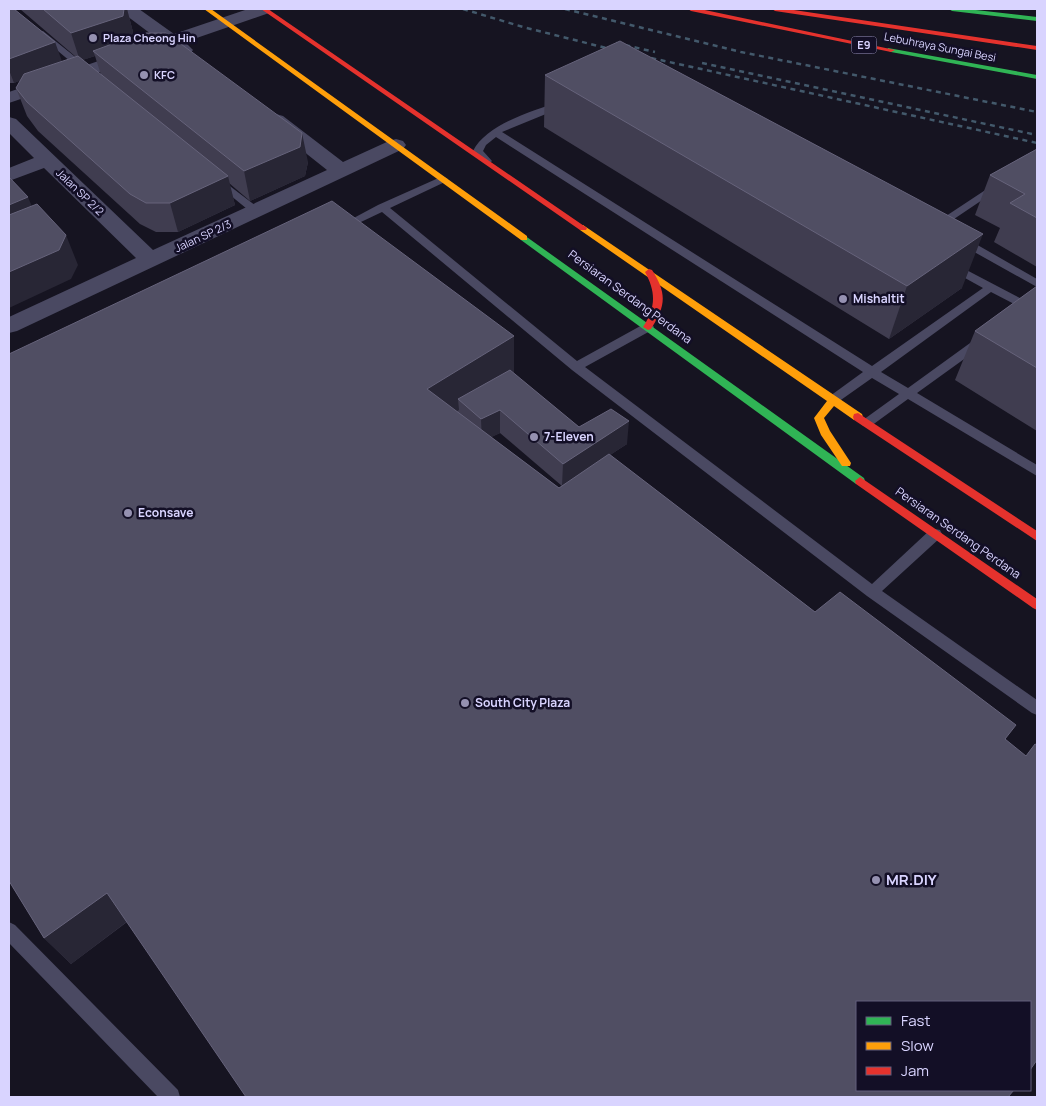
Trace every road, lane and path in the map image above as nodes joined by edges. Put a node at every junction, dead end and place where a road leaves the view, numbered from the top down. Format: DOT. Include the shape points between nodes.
graph roads {
  1 [pos="129,9"];
  2 [pos="207,9"];
  3 [pos="263,9"];
  4 [pos="691,9"];
  5 [pos="775,9"];
  6 [pos="949,14"];
  7 [pos="1037,19"];
  8 [pos="226,22"];
  9 [pos="991,25"];
  10 [pos="35,27"];
  11 [pos="172,41"];
  12 [pos="1037,48"];
  13 [pos="195,58"];
  14 [pos="91,74"];
  15 [pos="1037,77"];
  16 [pos="9,98"];
  17 [pos="566,103"];
  18 [pos="264,112"];
  19 [pos="9,123"];
  20 [pos="495,132"];
  21 [pos="396,145"];
  22 [pos="462,145"];
  23 [pos="47,160"];
  24 [pos="464,162"];
  25 [pos="488,162"];
  26 [pos="341,171"];
  27 [pos="210,173"];
  28 [pos="454,174"];
  29 [pos="9,175"];
  30 [pos="443,179"];
  31 [pos="1004,180"];
  32 [pos="382,207"];
  33 [pos="256,211"];
  34 [pos="330,232"];
  35 [pos="151,260"];
  36 [pos="938,260"];
  37 [pos="649,272"];
  38 [pos="1037,284"];
  39 [pos="990,288"];
  40 [pos="1029,311"];
  41 [pos="9,326"];
  42 [pos="648,327"];
  43 [pos="988,336"];
  44 [pos="576,367"];
  45 [pos="872,372"];
  46 [pos="907,393"];
  47 [pos="834,399"];
  48 [pos="777,420"];
  49 [pos="867,422"];
  50 [pos="816,430"];
  51 [pos="1037,471"];
  52 [pos="857,479"];
  53 [pos="935,534"];
  54 [pos="1037,537"];
  55 [pos="872,592"];
  56 [pos="1037,606"];
  57 [pos="1037,708"];
  58 [pos="9,931"];
  59 [pos="171,1097"];
  1 -- 11 [label="street"];
  2 -- 8 [label="main road, Persiaran Serdang Perdana"];
  3 -- 8 [label="street"];
  3 -- 22 [label="main road"];
  4 -- 15 [label="main road, Lebuhraya Sungai Besi / E9" via="851,43"];
  5 -- 12 [label="main road"];
  6 -- 7 [label="main road"];
  6 -- 9 [label="main road"];
  8 -- 11 [label="street"];
  8 -- 21 [label="main road, Persiaran Serdang Perdana"];
  10 -- 14 [label="lane"];
  11 -- 13 [label="street"];
  11 -- 14 [label="street"];
  14 -- 16 [label="street"];
  17 -- 20 [label="lane"];
  18 -- 26 [label="street"];
  19 -- 23 [label="street, Jalan SP 2/2"];
  20 -- 25 [label="lane" via="479,145 478,151"];
  20 -- 45 [label="lane"];
  21 -- 26 [label="street, Jalan SP 2/3"];
  21 -- 30 [label="main road, Persiaran Serdang Perdana"];
  22 -- 24 [label="main road" via="466,156"];
  22 -- 25 [label="main road"];
  23 -- 29 [label="street"];
  23 -- 35 [label="street, Jalan SP 2/2"];
  25 -- 37 [label="main road"];
  26 -- 33 [label="street, Jalan SP 2/3"];
  27 -- 33 [label="lane"];
  28 -- 30 [label="main road"];
  30 -- 32 [label="lane"];
  30 -- 42 [label="main road, Persiaran Serdang Perdana"];
  31 -- 38 [label="lane" via="948,218 955,237"];
  32 -- 34 [label="lane"];
  32 -- 44 [label="lane"];
  33 -- 35 [label="street, Jalan SP 2/3"];
  35 -- 41 [label="street, Jalan SP 2/3"];
  36 -- 39 [label="lane"];
  37 -- 42 [label="main road" via="660,294 660,306"];
  37 -- 47 [label="main road"];
  39 -- 40 [label="lane"];
  39 -- 45 [label="lane"];
  42 -- 44 [label="lane"];
  42 -- 48 [label="main road, Persiaran Serdang Perdana"];
  43 -- 46 [label="lane"];
  44 -- 55 [label="lane"];
  45 -- 46 [label="lane"];
  45 -- 47 [label="lane"];
  46 -- 49 [label="lane"];
  46 -- 51 [label="lane"];
  47 -- 49 [label="main road"];
  47 -- 50 [label="main road" via="819,418"];
  48 -- 50 [label="main road"];
  48 -- 52 [label="main road, Persiaran Serdang Perdana"];
  49 -- 50 [label="main road" via="844,430"];
  49 -- 54 [label="main road"];
  50 -- 52 [label="main road"];
  52 -- 53 [label="main road, Persiaran Serdang Perdana"];
  53 -- 55 [label="lane"];
  53 -- 56 [label="main road, Persiaran Serdang Perdana"];
  55 -- 57 [label="lane"];
  58 -- 59 [label="lane"];
}
